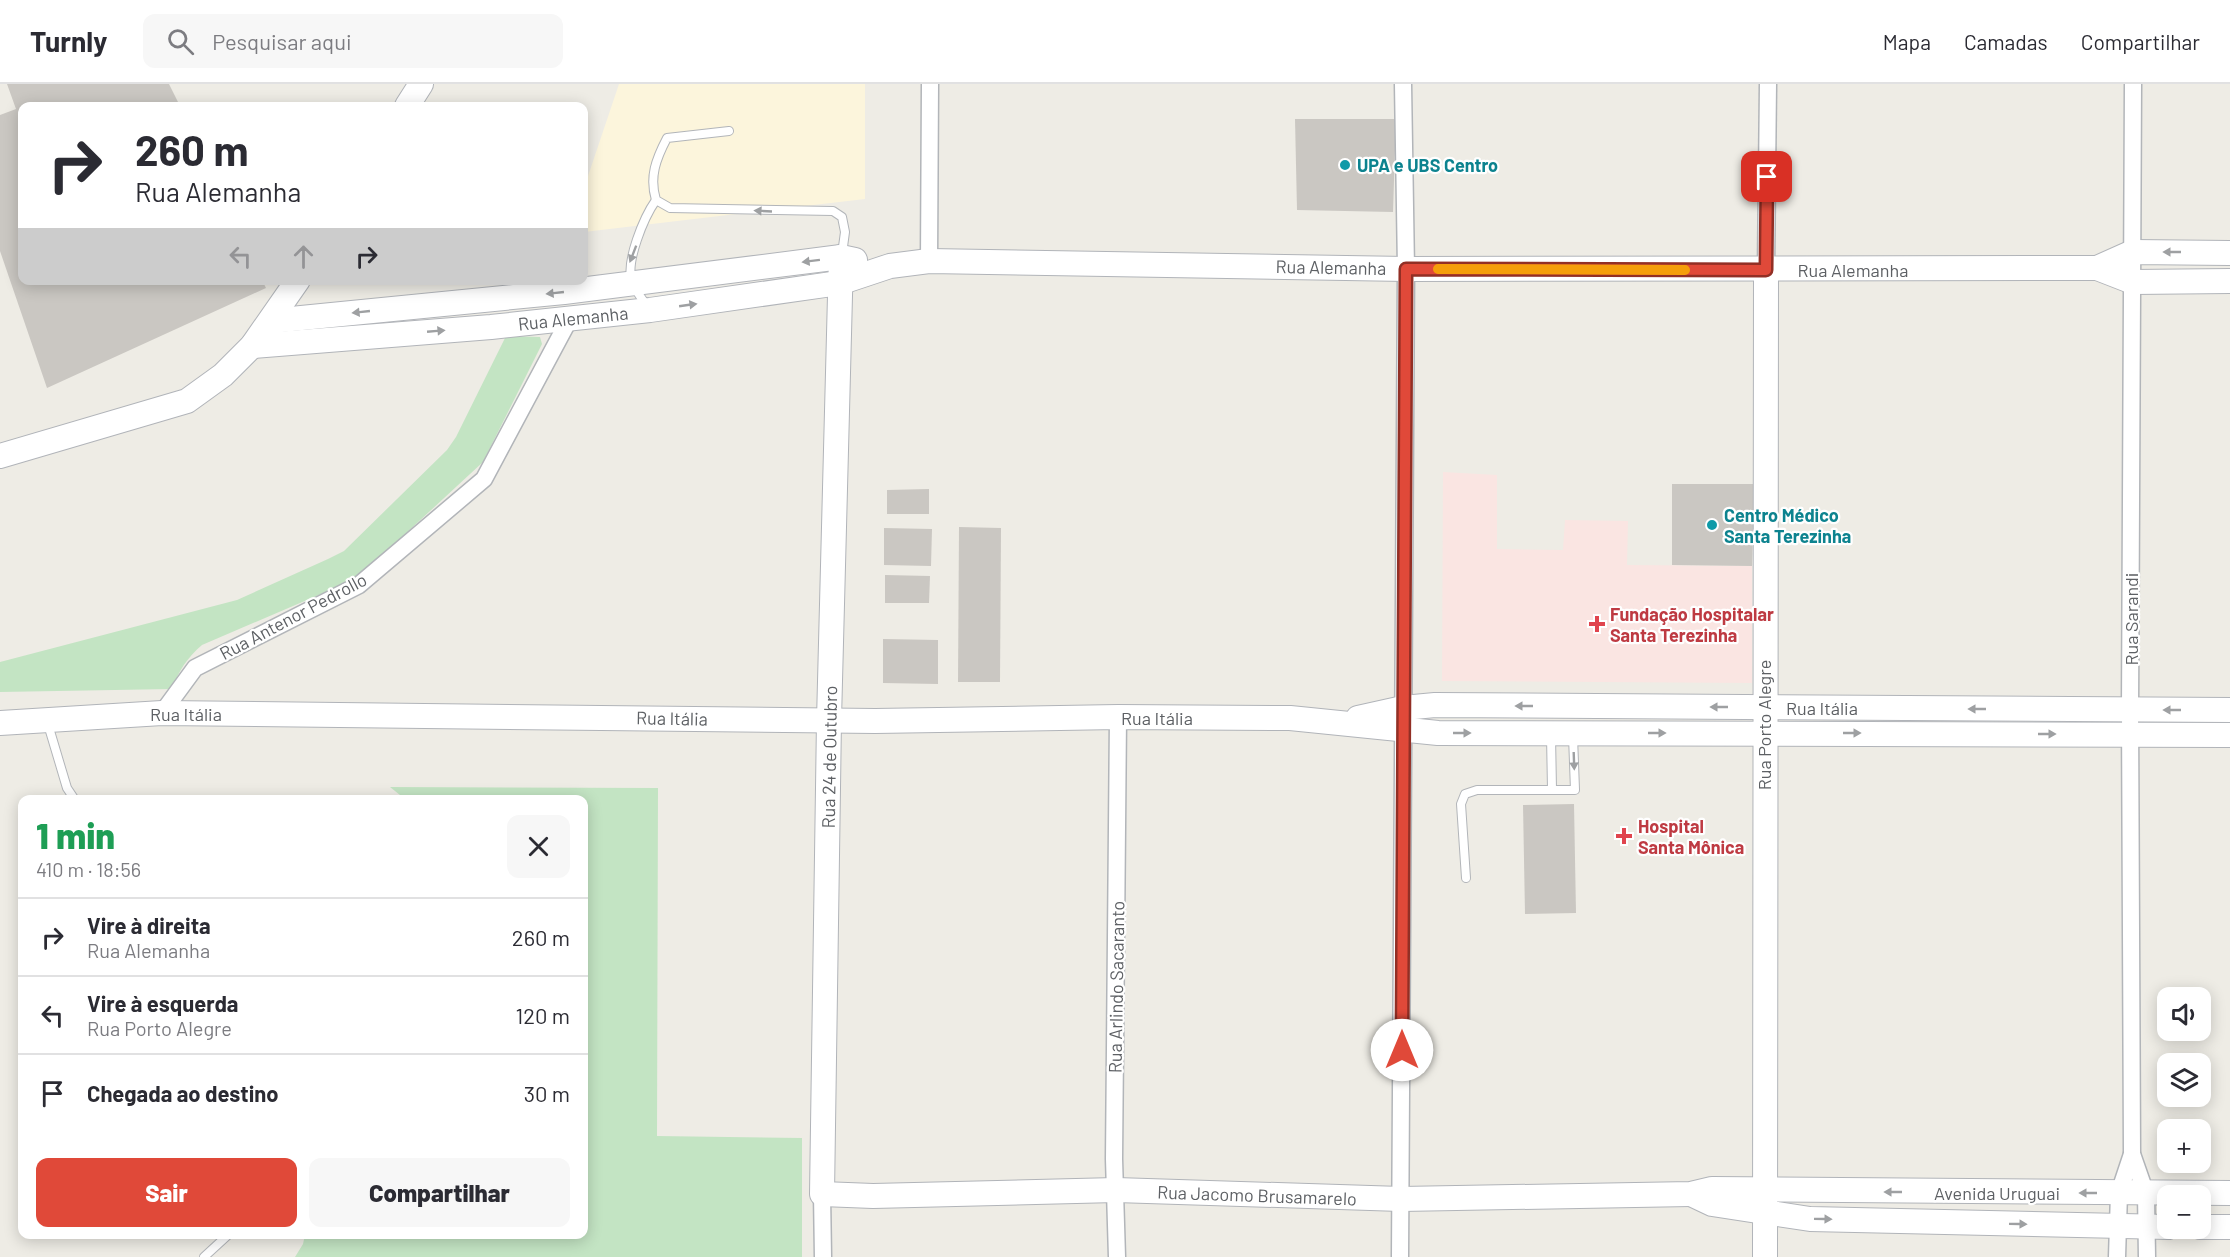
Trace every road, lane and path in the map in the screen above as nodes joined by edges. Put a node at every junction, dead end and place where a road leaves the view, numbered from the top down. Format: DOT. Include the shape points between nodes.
graph roads {
  1 [pos="421,84"];
  2 [pos="930,84"];
  3 [pos="1403,84"];
  4 [pos="1768,84"];
  5 [pos="2133,84"];
  6 [pos="410,102"];
  7 [pos="729,131"];
  8 [pos="656,200"];
  9 [pos="2133,252"];
  10 [pos="2230,253"];
  11 [pos="841,257"];
  12 [pos="929,261"];
  13 [pos="890,266"];
  14 [pos="2097,268"];
  15 [pos="1406,269"];
  16 [pos="1766,270"];
  17 [pos="2230,281"];
  18 [pos="632,282"];
  19 [pos="2133,282"];
  20 [pos="839,284"];
  21 [pos="295,285"];
  22 [pos="650,310"];
  23 [pos="570,318"];
  24 [pos="262,334"];
  25 [pos="0,456"];
  26 [pos="1765,707"];
  27 [pos="2130,710"];
  28 [pos="2230,710"];
  29 [pos="162,713"];
  30 [pos="1118,717"];
  31 [pos="1403,719"];
  32 [pos="829,720"];
  33 [pos="47,721"];
  34 [pos="0,723"];
  35 [pos="1562,733"];
  36 [pos="1764,733"];
  37 [pos="2132,734"];
  38 [pos="2230,735"];
  39 [pos="1552,789"];
  40 [pos="72,795"];
  41 [pos="1466,878"];
  42 [pos="2132,1154"];
  43 [pos="1116,1190"];
  44 [pos="1763,1190"];
  45 [pos="1982,1192"];
  46 [pos="2118,1193"];
  47 [pos="2230,1193"];
  48 [pos="822,1194"];
  49 [pos="1691,1194"];
  50 [pos="2146,1194"];
  51 [pos="1401,1199"];
  52 [pos="1765,1214"];
  53 [pos="1984,1223"];
  54 [pos="2118,1226"];
  55 [pos="2157,1227"];
  56 [pos="2211,1227"];
  57 [pos="2230,1227"];
  58 [pos="224,1239"];
  59 [pos="204,1257"];
  60 [pos="823,1257"];
  61 [pos="1117,1257"];
  62 [pos="1400,1257"];
  63 [pos="1765,1257"];
  64 [pos="2117,1257"];
  65 [pos="2147,1257"];
  1 -- 6 [label="main road"];
  2 -- 12 [label="street"];
  3 -- 15 [label="street"];
  4 -- 16 [label="street, Rua Porto Alegre"];
  5 -- 9 [label="street, Rua Sarandi"];
  7 -- 8 [label="lane" via="667,138 658,154 651,183"];
  11 -- 8 [label="lane, one-way" via="845,232 842,218 833,212 670,208"];
  8 -- 18 [label="lane, one-way" via="629,265"];
  10 -- 9 [label="main road, Rua Alemanha, one-way"];
  9 -- 14 [label="main road, Rua Alemanha"];
  9 -- 19 [label="street, Rua Sarandi"];
  11 -- 13 [label="main road, Rua Alemanha"];
  11 -- 18 [label="main road, Rua Alemanha, one-way"];
  11 -- 20 [label="main road, Rua 24 de Outubro"];
  12 -- 13 [label="main road, Rua Alemanha"];
  12 -- 15 [label="main road, Rua Alemanha"];
  13 -- 20 [label="main road, Rua Alemanha"];
  14 -- 16 [label="main road, Rua Alemanha"];
  14 -- 19 [label="main road, Rua Alemanha"];
  15 -- 16 [label="main road, Rua Alemanha"];
  15 -- 31 [label="street"];
  16 -- 26 [label="main road, Rua Porto Alegre"];
  17 -- 19 [label="main road, Rua Alemanha"];
  18 -- 22 [label="lane"];
  18 -- 24 [label="main road, Rua Alemanha, one-way"];
  19 -- 27 [label="street, Rua Sarandi"];
  22 -- 20 [label="main road, Rua Alemanha, one-way"];
  20 -- 32 [label="main road, Rua 24 de Outubro"];
  21 -- 24 [label="main road"];
  22 -- 23 [label="main road, Rua Alemanha"];
  24 -- 23 [label="main road, Rua Alemanha, one-way"];
  23 -- 29 [label="street, Rua Antenor Pedrollo" via="484,479 359,585 195,668"];
  24 -- 25 [label="main road" via="223,375 187,401"];
  27 -- 26 [label="main road, Rua Itália, one-way"];
  26 -- 31 [label="main road, Rua Itália, one-way" via="1435,705"];
  26 -- 36 [label="main road, Rua Porto Alegre"];
  28 -- 27 [label="main road, Rua Itália, one-way"];
  27 -- 37 [label="street, Rua Sarandi"];
  29 -- 32 [label="main road, Rua Itália"];
  29 -- 33 [label="main road, Rua Itália"];
  30 -- 31 [label="main road, Rua Itália" via="1343,722"];
  30 -- 32 [label="main road, Rua Itália"];
  30 -- 43 [label="street, Rua Arlindo Sacaranto"];
  31 -- 35 [label="main road, Rua Itália, one-way"];
  31 -- 51 [label="street"];
  32 -- 48 [label="main road, Rua 24 de Outubro"];
  33 -- 34 [label="main road, Rua Itália"];
  33 -- 40 [label="lane"];
  35 -- 36 [label="main road, Rua Itália, one-way"];
  35 -- 39 [label="lane"];
  35 -- 39 [label="lane, one-way" via="1575,790"];
  36 -- 37 [label="main road, Rua Itália, one-way"];
  36 -- 44 [label="main road, Rua Porto Alegre"];
  37 -- 38 [label="main road, Rua Itália"];
  37 -- 42 [label="street, Rua Sarandi"];
  39 -- 41 [label="lane" via="1477,790 1465,794 1461,804"];
  42 -- 46 [label="street, Rua Sarandi"];
  42 -- 50 [label="street, Rua Sarandi"];
  43 -- 48 [label="main road, Rua Jacomo Brusamarelo"];
  43 -- 51 [label="main road, Rua Jacomo Brusamarelo"];
  43 -- 61 [label="street, Rua Arlindo Sacaranto"];
  45 -- 44 [label="main road, Avenida Uruguai, one-way"];
  44 -- 49 [label="main road, Rua Jacomo Brusamarelo" via="1712,1189"];
  44 -- 52 [label="main road, Rua Porto Alegre"];
  46 -- 45 [label="main road, Avenida Uruguai, one-way"];
  45 -- 53 [label="main road"];
  46 -- 50 [label="main road, Avenida Uruguai"];
  46 -- 54 [label="street, Rua Sarandi"];
  47 -- 50 [label="main road, Avenida Uruguai"];
  48 -- 60 [label="street, Rua 24 de Outubro"];
  49 -- 51 [label="main road, Rua Jacomo Brusamarelo"];
  49 -- 52 [label="main road, Rua Jacomo Brusamarelo" via="1712,1204"];
  50 -- 55 [label="street, Rua Sarandi"];
  51 -- 62 [label="street"];
  52 -- 53 [label="main road, Avenida Uruguai, one-way" via="1810,1219"];
  52 -- 63 [label="main road, Rua Porto Alegre"];
  53 -- 54 [label="main road, Avenida Uruguai, one-way"];
  54 -- 55 [label="main road, Avenida Uruguai"];
  54 -- 64 [label="street, Rua Sarandi"];
  55 -- 65 [label="street, Rua Sarandi"];
  56 -- 57 [label="main road"];
  58 -- 59 [label="lane"];
}
